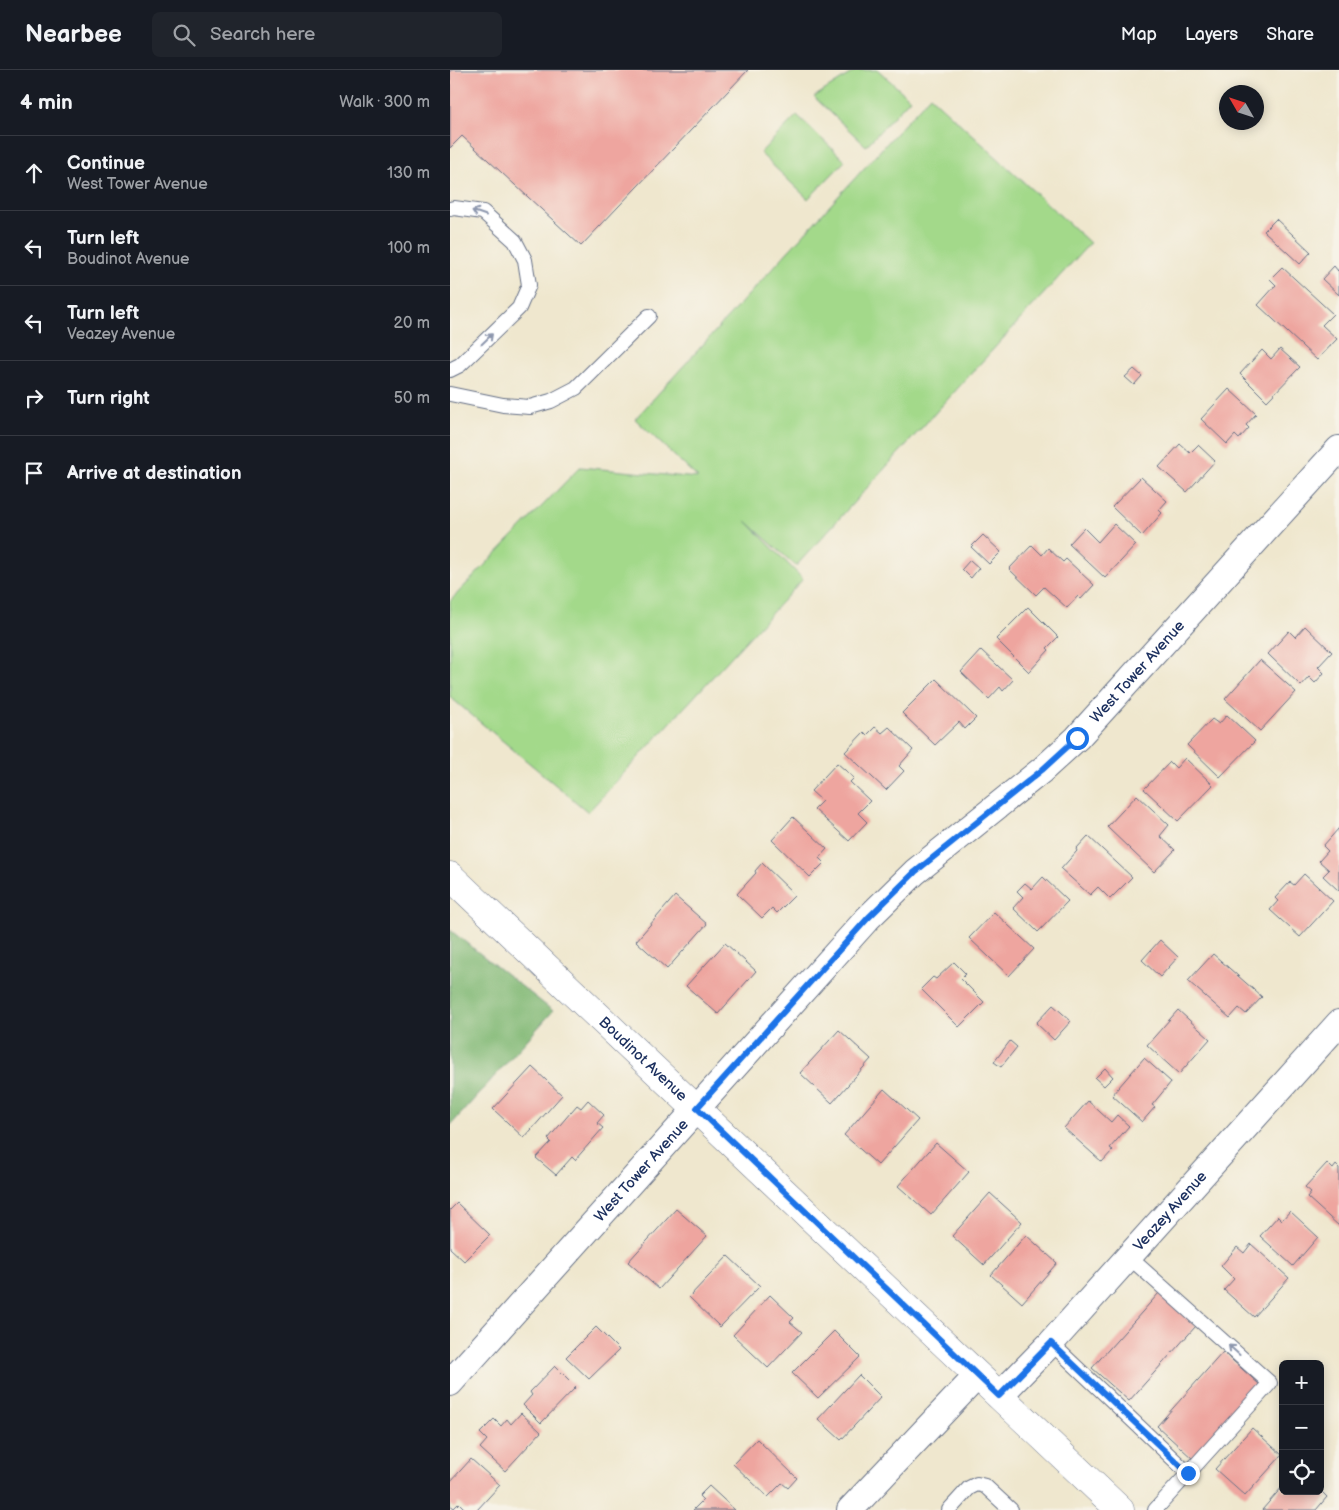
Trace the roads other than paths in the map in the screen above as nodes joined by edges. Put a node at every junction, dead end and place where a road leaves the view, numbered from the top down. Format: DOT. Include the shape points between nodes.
graph roads {
  1 [pos="450,209"];
  2 [pos="649,316"];
  3 [pos="450,370"];
  4 [pos="450,394"];
  5 [pos="1339,449"];
  6 [pos="450,876"];
  7 [pos="1339,1023"];
  8 [pos="697,1108"];
  9 [pos="1128,1257"];
  10 [pos="1051,1343"];
  11 [pos="977,1376"];
  12 [pos="450,1383"];
  13 [pos="999,1396"];
  14 [pos="1188,1473"];
  15 [pos="850,1510"];
  16 [pos="949,1510"];
  17 [pos="1011,1510"];
  18 [pos="1120,1510"];
  19 [pos="1155,1510"];
  3 -- 1 [label="lane, one-way" via="460,365 519,308 529,285 525,260 515,241 483,212"];
  2 -- 4 [label="lane" via="576,388 551,401 530,407"];
  5 -- 8 [label="street, West Tower Avenue" via="1077,738 915,872 868,918"];
  6 -- 8 [label="street, Boudinot Avenue"];
  7 -- 9 [label="street, Veazey Avenue"];
  8 -- 11 [label="street, Boudinot Avenue"];
  8 -- 12 [label="street, West Tower Avenue"];
  9 -- 10 [label="street, Veazey Avenue"];
  14 -- 9 [label="lane, one-way" via="1270,1383"];
  10 -- 13 [label="street, Veazey Avenue"];
  10 -- 14 [label="lane"];
  11 -- 13 [label="street, Boudinot Avenue"];
  11 -- 15 [label="street"];
  13 -- 18 [label="street, Boudinot Avenue"];
  14 -- 19 [label="lane"];
  16 -- 17 [label="lane" via="976,1484 985,1486"];
}
